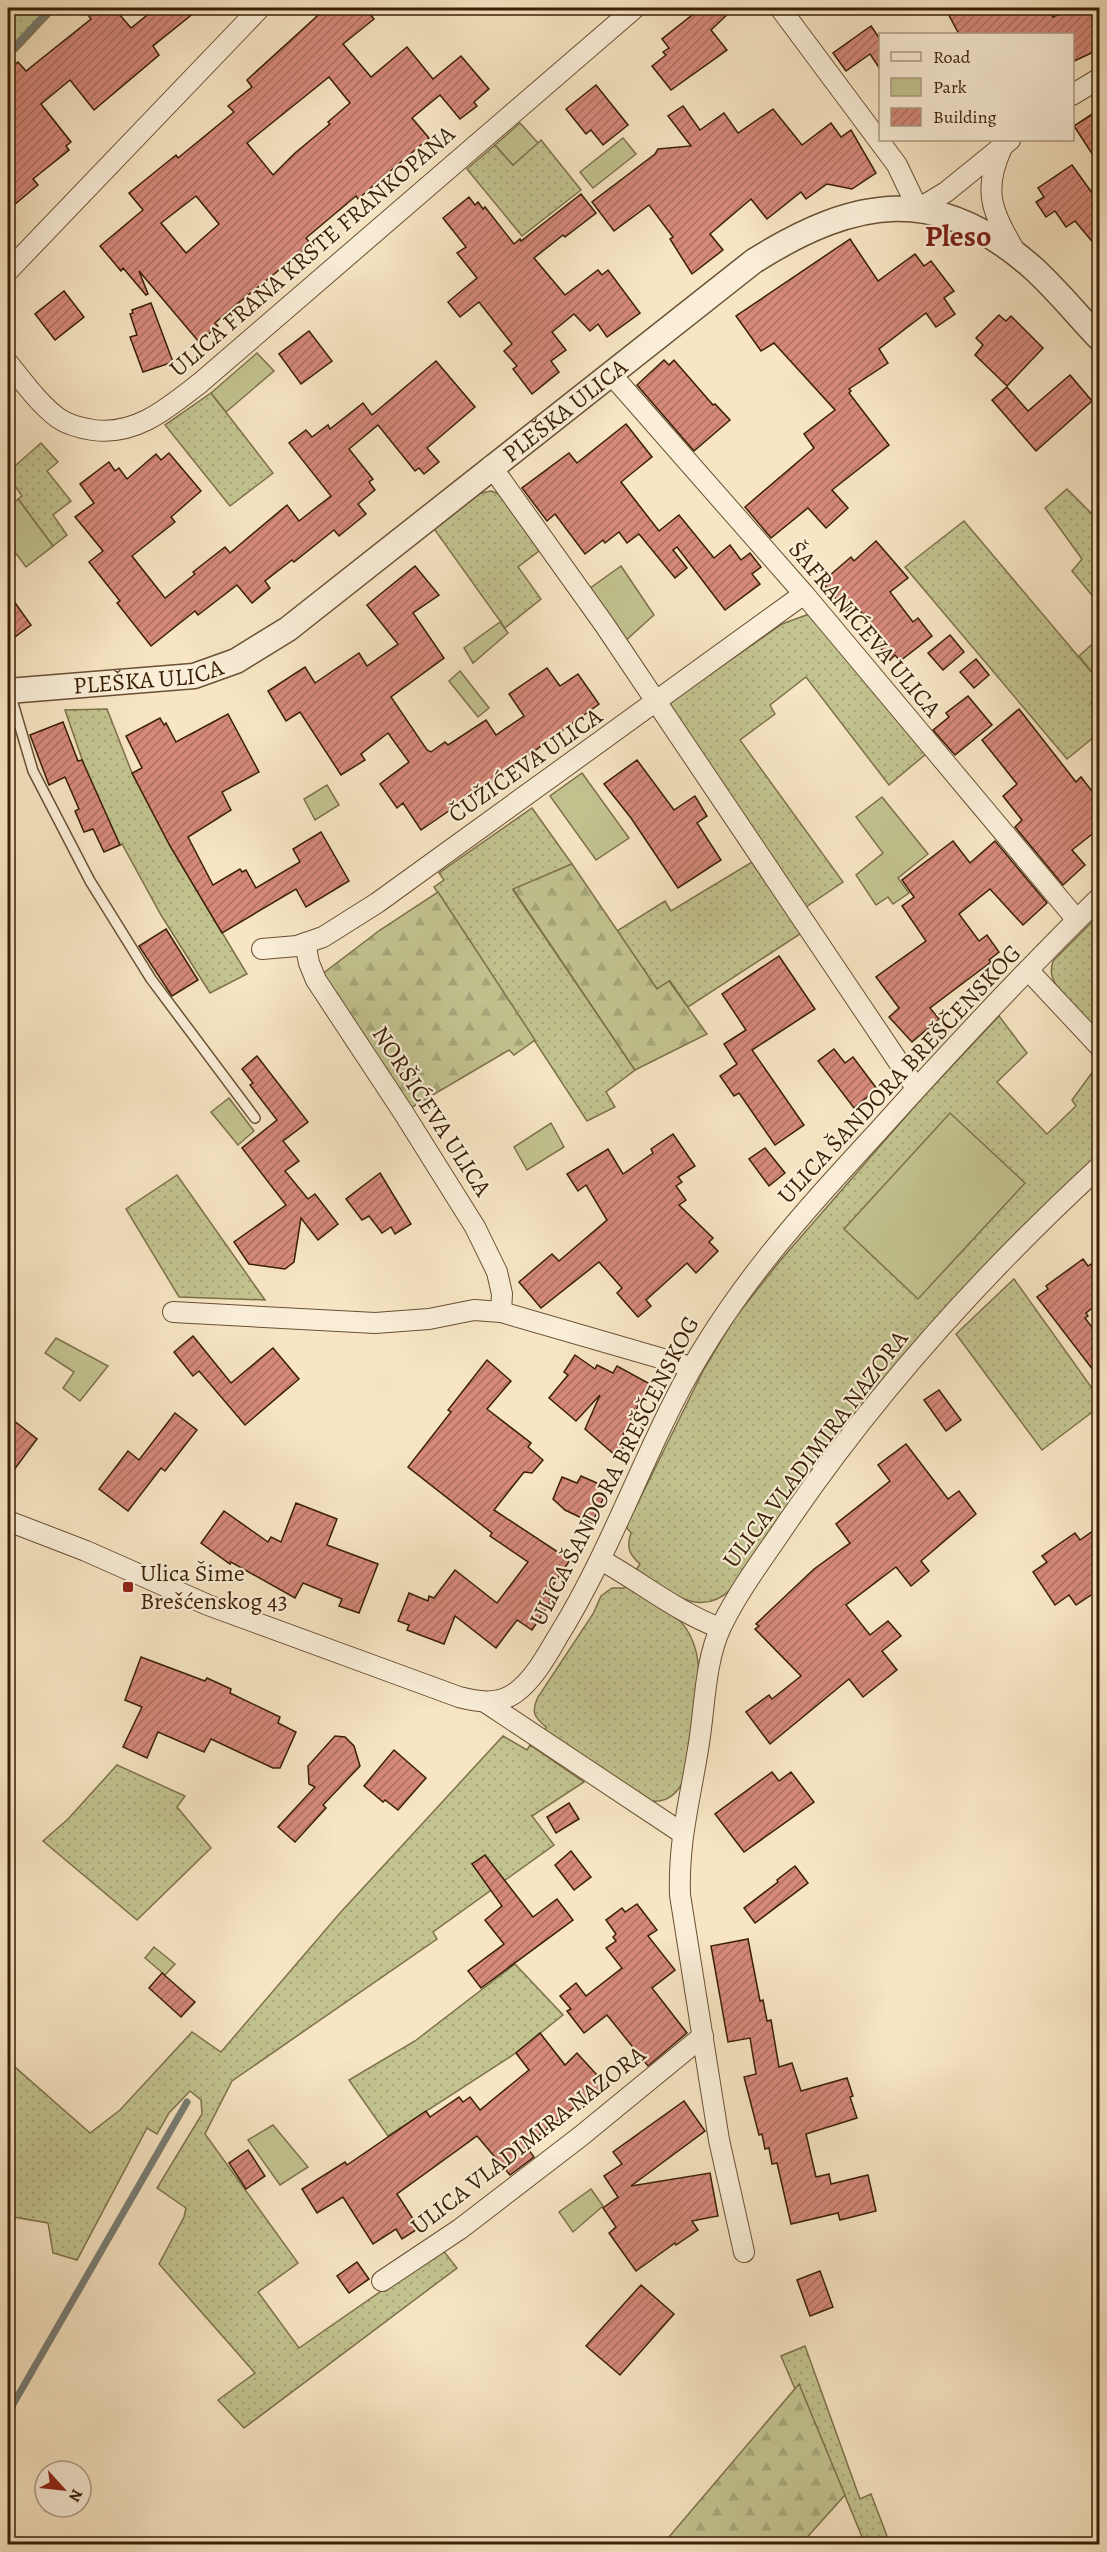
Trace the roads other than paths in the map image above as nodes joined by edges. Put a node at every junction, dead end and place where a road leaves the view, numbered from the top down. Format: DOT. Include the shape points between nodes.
graph roads {
  1 [pos="260,8"];
  2 [pos="635,8"];
  3 [pos="780,8"];
  4 [pos="1100,78"];
  5 [pos="1074,94"];
  6 [pos="879,141"];
  7 [pos="879,141"];
  8 [pos="1007,142"];
  9 [pos="918,208"];
  10 [pos="1018,255"];
  11 [pos="8,271"];
  12 [pos="1100,339"];
  13 [pos="8,363"];
  14 [pos="610,373"];
  15 [pos="491,466"];
  16 [pos="804,594"];
  17 [pos="8,691"];
  18 [pos="657,702"];
  19 [pos="1100,897"];
  20 [pos="1077,920"];
  21 [pos="305,943"];
  22 [pos="262,949"];
  23 [pos="1028,970"];
  24 [pos="1100,1047"];
  25 [pos="916,1088"];
  26 [pos="255,1118"];
  27 [pos="1100,1166"];
  28 [pos="173,1312"];
  29 [pos="501,1312"];
  30 [pos="691,1366"];
  31 [pos="8,1521"];
  32 [pos="600,1560"];
  33 [pos="720,1628"];
  34 [pos="485,1702"];
  35 [pos="682,1833"];
  36 [pos="702,2036"];
  37 [pos="744,2252"];
  38 [pos="382,2281"];
  1 -- 11 [label="street"];
  2 -- 13 [label="street, ULICA FRANA KRSTE FRANKOPANA" via="200,383 146,422 100,431 66,423 47,409"];
  3 -- 7 [label="street"];
  4 -- 5 [label="street"];
  6 -- 9 [label="street" via="897,165"];
  8 -- 9 [label="street" via="967,177"];
  8 -- 10 [label="street" via="992,170 990,192 999,224"];
  9 -- 10 [label="street, PLEŠKA ULICA" via="944,213 970,225"];
  9 -- 14 [label="street, PLEŠKA ULICA" via="864,212 809,230 784,243 754,261"];
  10 -- 12 [label="street, PLEŠKA ULICA"];
  14 -- 15 [label="street, PLEŠKA ULICA"];
  14 -- 16 [label="street, ŠAFRANIĆEVA ULICA"];
  15 -- 17 [label="street, PLEŠKA ULICA" via="288,629 228,665 194,676"];
  15 -- 18 [label="street"];
  16 -- 18 [label="street, ČUŽIĆEVA ULICA"];
  16 -- 20 [label="street, ŠAFRANIĆEVA ULICA"];
  17 -- 26 [label="lane" via="33,771 90,881 151,979"];
  18 -- 21 [label="street, ČUŽIĆEVA ULICA" via="377,903 323,937"];
  18 -- 25 [label="street"];
  19 -- 20 [label="street, ULICA ŠANDORA BREŠČENSKOG"];
  20 -- 23 [label="street, ULICA ŠANDORA BREŠČENSKOG"];
  21 -- 22 [label="street, ČUŽIĆEVA ULICA"];
  21 -- 29 [label="street, NORŠIĆEVA ULICA" via="316,980 475,1227 498,1272"];
  23 -- 24 [label="street"];
  23 -- 25 [label="street, ULICA ŠANDORA BREŠČENSKOG"];
  25 -- 30 [label="street, ULICA ŠANDORA BREŠČENSKOG" via="766,1257"];
  27 -- 33 [label="street, ULICA VLADIMIRA NAZORA" via="966,1299 900,1372 808,1492"];
  28 -- 29 [label="street" via="375,1323 429,1319 474,1310"];
  29 -- 30 [label="street"];
  30 -- 32 [label="street, ULICA ŠANDORA BREŠČENSKOG"];
  31 -- 34 [label="street, ULICA ŠANDORA BREŠČENSKOG" via="208,1605 459,1697"];
  32 -- 33 [label="street" via="684,1612"];
  32 -- 34 [label="street, ULICA ŠANDORA BREŠČENSKOG" via="577,1606 536,1671 515,1693"];
  33 -- 35 [label="street, ULICA VLADIMIRA NAZORA" via="713,1648"];
  34 -- 35 [label="street"];
  35 -- 36 [label="street, ULICA VLADIMIRA NAZORA" via="680,1895"];
  36 -- 37 [label="street, ULICA VLADIMIRA NAZORA" via="719,2140"];
  36 -- 38 [label="street, ULICA VLADIMIRA NAZORA" via="460,2229"];
}
